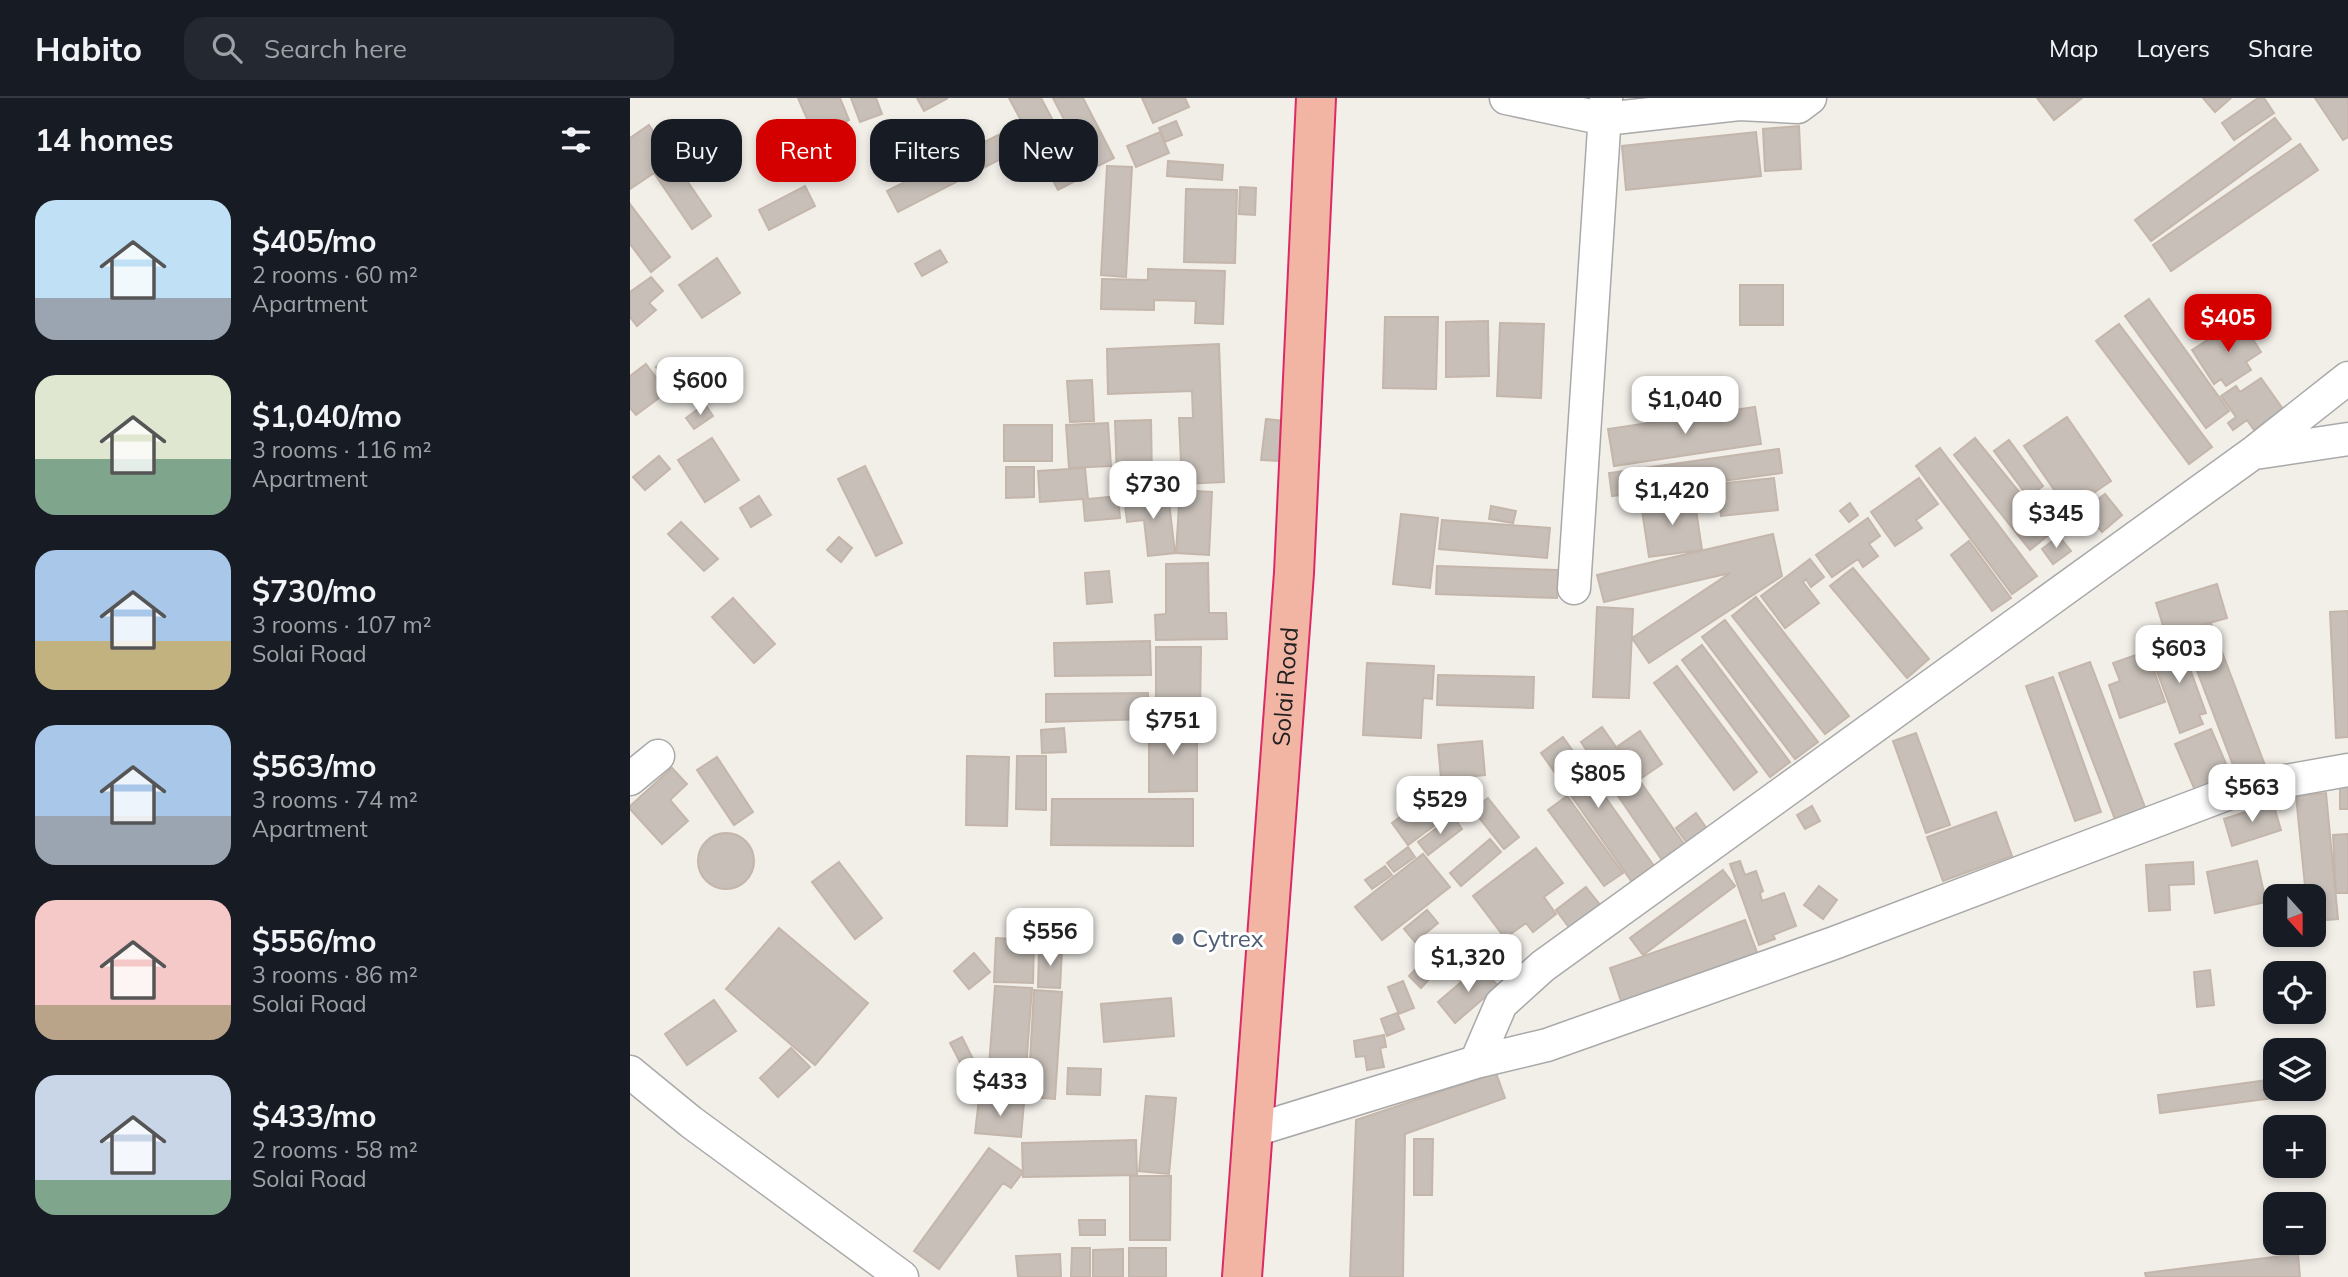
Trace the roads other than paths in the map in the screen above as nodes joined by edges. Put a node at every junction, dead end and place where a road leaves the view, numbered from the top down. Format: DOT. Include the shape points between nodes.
graph roads {
  1 [pos="1316,98"];
  2 [pos="1506,98"];
  3 [pos="1810,98"];
  4 [pos="1606,109"];
  5 [pos="2348,377"];
  6 [pos="2348,439"];
  7 [pos="2253,453"];
  8 [pos="1574,588"];
  9 [pos="658,756"];
  10 [pos="2348,770"];
  11 [pos="630,779"];
  12 [pos="1476,1062"];
  13 [pos="630,1072"];
  14 [pos="1255,1130"];
  15 [pos="902,1277"];
  16 [pos="1242,1277"];
  1 -- 14 [label="highway, Solai Road" via="1294,573"];
  2 -- 4 [label="street"];
  3 -- 4 [label="street" via="1798,107 1739,104"];
  4 -- 8 [label="street"];
  5 -- 7 [label="street"];
  6 -- 7 [label="street"];
  7 -- 12 [label="street" via="1543,966 1501,1003"];
  9 -- 11 [label="street"];
  10 -- 12 [label="street" via="2240,789 1834,943 1548,1045"];
  12 -- 14 [label="street"];
  13 -- 15 [label="street"];
  14 -- 16 [label="highway, Solai Road"];
}
